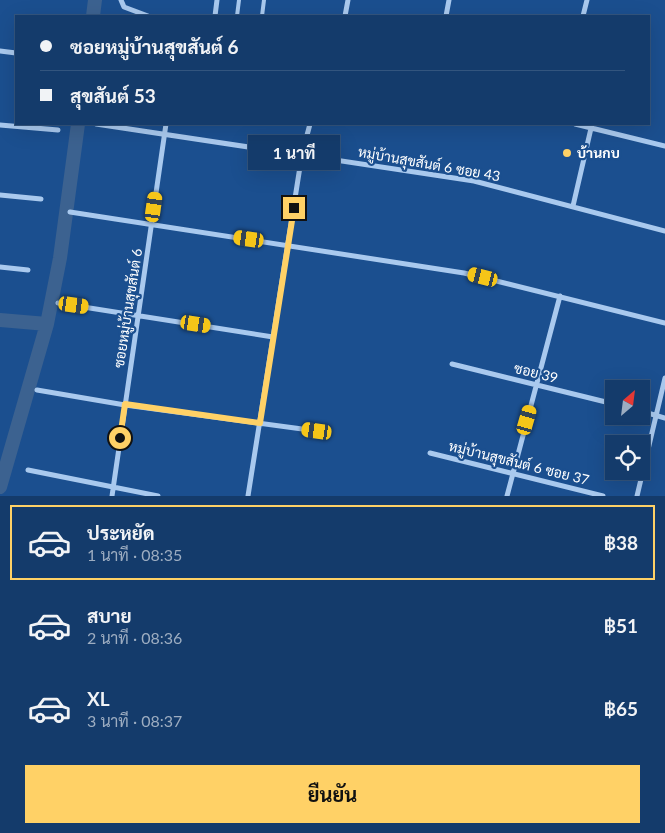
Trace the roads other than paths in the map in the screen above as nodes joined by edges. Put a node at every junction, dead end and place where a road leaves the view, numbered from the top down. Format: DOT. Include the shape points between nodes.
graph roads {
  1 [pos="121,0"];
  2 [pos="217,0"];
  3 [pos="239,0"];
  4 [pos="264,0"];
  5 [pos="348,0"];
  6 [pos="449,0"];
  7 [pos="587,0"];
  8 [pos="145,15"];
  9 [pos="214,15"];
  10 [pos="237,15"];
  11 [pos="262,15"];
  12 [pos="345,15"];
  13 [pos="446,15"];
  14 [pos="583,15"];
  15 [pos="0,51"];
  16 [pos="15,53"];
  17 [pos="0,125"];
  18 [pos="103,125"];
  19 [pos="166,125"];
  20 [pos="310,125"];
  21 [pos="592,126"];
  22 [pos="58,130"];
  23 [pos="165,134"];
  24 [pos="665,146"];
  25 [pos="302,154"];
  26 [pos="0,196"];
  27 [pos="41,199"];
  28 [pos="573,206"];
  29 [pos="70,212"];
  30 [pos="152,225"];
  31 [pos="665,231"];
  32 [pos="288,245"];
  33 [pos="0,267"];
  34 [pos="28,270"];
  35 [pos="560,296"];
  36 [pos="58,303"];
  37 [pos="139,315"];
  38 [pos="665,322"];
  39 [pos="273,337"];
  40 [pos="452,364"];
  41 [pos="665,378"];
  42 [pos="537,385"];
  43 [pos="37,390"];
  44 [pos="605,402"];
  45 [pos="125,404"];
  46 [pos="650,413"];
  47 [pos="656,415"];
  48 [pos="665,418"];
  49 [pos="260,423"];
  50 [pos="317,431"];
  51 [pos="430,453"];
  52 [pos="28,470"];
  53 [pos="512,473"];
  54 [pos="113,488"];
  55 [pos="112,496"];
  56 [pos="158,496"];
  57 [pos="248,496"];
  58 [pos="507,496"];
  59 [pos="603,496"];
  60 [pos="637,496"];
  1 -- 8 [label="street" via="124,7"];
  2 -- 9 [label="street"];
  3 -- 10 [label="lane"];
  4 -- 11 [label="lane"];
  5 -- 12 [label="street"];
  6 -- 13 [label="street"];
  7 -- 14 [label="street"];
  15 -- 16 [label="street"];
  17 -- 22 [label="street"];
  18 -- 23 [label="street, หมู่บ้านสุขสันต์ 6 ซอย 43"];
  19 -- 23 [label="street, ซอยหมู่บ้านสุขสันต์ 6"];
  20 -- 25 [label="street"];
  21 -- 24 [label="street"];
  21 -- 28 [label="street"];
  23 -- 25 [label="street, หมู่บ้านสุขสันต์ 6 ซอย 43"];
  23 -- 30 [label="street, ซอยหมู่บ้านสุขสันต์ 6"];
  25 -- 28 [label="street, หมู่บ้านสุขสันต์ 6 ซอย 43" via="474,182"];
  25 -- 32 [label="street"];
  26 -- 27 [label="street"];
  28 -- 31 [label="street, หมู่บ้านสุขสันต์ 6 ซอย 43"];
  29 -- 30 [label="street"];
  30 -- 32 [label="street"];
  30 -- 37 [label="street, ซอยหมู่บ้านสุขสันต์ 6"];
  32 -- 35 [label="street" via="464,273"];
  32 -- 39 [label="street"];
  33 -- 34 [label="street"];
  35 -- 38 [label="street"];
  35 -- 42 [label="street"];
  36 -- 37 [label="street"];
  37 -- 39 [label="street"];
  37 -- 45 [label="street, ซอยหมู่บ้านสุขสันต์ 6"];
  39 -- 49 [label="street"];
  40 -- 42 [label="street, ซอย 39"];
  41 -- 47 [label="street"];
  42 -- 44 [label="street, ซอย 39"];
  42 -- 53 [label="street"];
  43 -- 45 [label="street"];
  45 -- 49 [label="street"];
  45 -- 54 [label="street, ซอยหมู่บ้านสุขสันต์ 6"];
  46 -- 47 [label="street"];
  47 -- 48 [label="street"];
  47 -- 60 [label="street"];
  49 -- 50 [label="street"];
  49 -- 57 [label="street"];
  51 -- 53 [label="street, หมู่บ้านสุขสันต์ 6 ซอย 37"];
  52 -- 54 [label="street"];
  53 -- 58 [label="street"];
  53 -- 59 [label="street, หมู่บ้านสุขสันต์ 6 ซอย 37"];
  54 -- 55 [label="street, ซอยหมู่บ้านสุขสันต์ 6"];
  54 -- 56 [label="street"];
}
